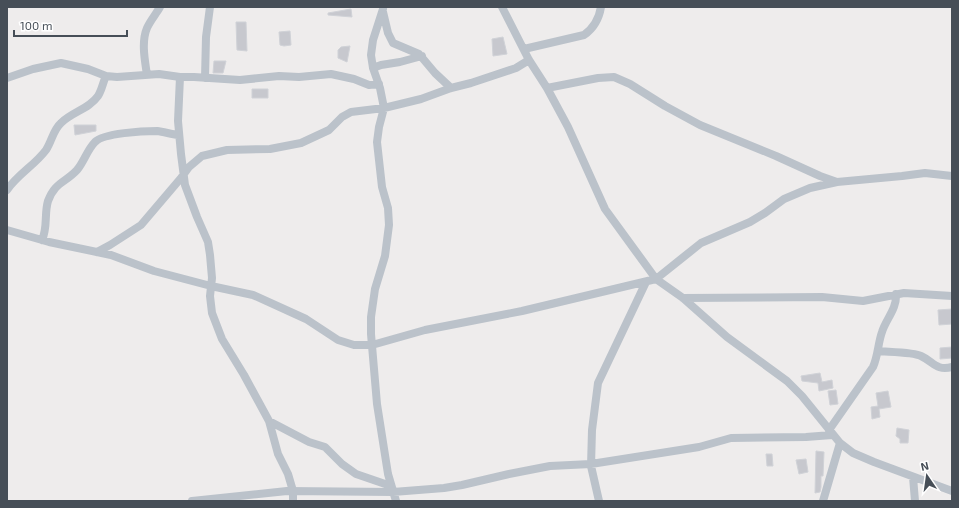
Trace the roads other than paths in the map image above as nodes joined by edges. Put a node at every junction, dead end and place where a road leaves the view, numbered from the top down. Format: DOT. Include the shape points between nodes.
graph roads {
  1 [pos="160,7"];
  2 [pos="210,7"];
  3 [pos="502,7"];
  4 [pos="601,7"];
  5 [pos="382,8"];
  6 [pos="524,49"];
  7 [pos="422,56"];
  8 [pos="529,60"];
  9 [pos="373,68"];
  10 [pos="147,75"];
  11 [pos="106,76"];
  12 [pos="180,77"];
  13 [pos="7,78"];
  14 [pos="205,78"];
  15 [pos="379,84"];
  16 [pos="451,88"];
  17 [pos="547,88"];
  18 [pos="384,108"];
  19 [pos="178,135"];
  20 [pos="183,173"];
  21 [pos="952,176"];
  22 [pos="837,182"];
  23 [pos="7,190"];
  24 [pos="7,223"];
  25 [pos="10,230"];
  26 [pos="42,240"];
  27 [pos="97,252"];
  28 [pos="656,278"];
  29 [pos="646,282"];
  30 [pos="211,286"];
  31 [pos="896,294"];
  32 [pos="952,296"];
  33 [pos="683,298"];
  34 [pos="372,345"];
  35 [pos="878,351"];
  36 [pos="952,367"];
  37 [pos="268,421"];
  38 [pos="831,432"];
  39 [pos="840,443"];
  40 [pos="591,464"];
  41 [pos="913,477"];
  42 [pos="392,489"];
  43 [pos="293,491"];
  44 [pos="952,491"];
  45 [pos="192,501"];
  46 [pos="293,501"];
  47 [pos="396,501"];
  48 [pos="599,501"];
  49 [pos="823,501"];
  50 [pos="915,501"];
  1 -- 10 [label="street" via="145,33"];
  2 -- 14 [label="street"];
  3 -- 6 [label="street"];
  4 -- 6 [label="street" via="592,30"];
  5 -- 7 [label="street" via="393,43"];
  5 -- 9 [label="street" via="373,40"];
  6 -- 8 [label="street"];
  7 -- 9 [label="street"];
  7 -- 16 [label="street"];
  8 -- 16 [label="street" via="516,68"];
  8 -- 17 [label="street"];
  9 -- 15 [label="street"];
  10 -- 11 [label="street"];
  10 -- 12 [label="street"];
  11 -- 13 [label="street" via="61,63"];
  11 -- 23 [label="street" via="96,99 59,124 45,151"];
  12 -- 14 [label="street"];
  12 -- 19 [label="street"];
  14 -- 15 [label="street" via="240,80 331,74 369,85"];
  15 -- 18 [label="street"];
  16 -- 18 [label="street" via="422,99"];
  17 -- 22 [label="street" via="614,77 700,125"];
  17 -- 28 [label="street" via="568,127 605,209"];
  18 -- 20 [label="street" via="349,113 329,130 302,143 270,149 227,150 202,156"];
  18 -- 34 [label="street" via="377,142 389,225 385,256 371,317"];
  19 -- 20 [label="street"];
  19 -- 26 [label="street" via="148,131 106,136 96,141 76,170 52,192 46,209 46,226"];
  20 -- 27 [label="street" via="141,225"];
  20 -- 30 [label="street" via="191,202 208,242 212,265"];
  21 -- 22 [label="street" via="925,173"];
  22 -- 28 [label="street" via="799,192 750,222 701,243"];
  24 -- 25 [label="street"];
  25 -- 26 [label="street"];
  26 -- 27 [label="street"];
  27 -- 30 [label="street"];
  28 -- 29 [label="street"];
  28 -- 33 [label="street"];
  29 -- 34 [label="street" via="522,311 425,330"];
  29 -- 40 [label="street" via="598,383"];
  30 -- 34 [label="street" via="262,299 306,320 344,343"];
  30 -- 37 [label="street" via="211,309 218,330"];
  31 -- 32 [label="street"];
  31 -- 33 [label="street" via="863,301 822,297"];
  31 -- 35 [label="street" via="895,305 881,333"];
  33 -- 38 [label="street" via="727,337 787,381"];
  34 -- 42 [label="street" via="377,404"];
  35 -- 36 [label="street" via="918,355 938,367"];
  35 -- 38 [label="street" via="873,366"];
  37 -- 42 [label="street" via="309,442 325,447 356,474"];
  37 -- 43 [label="street"];
  38 -- 39 [label="street"];
  38 -- 40 [label="street" via="806,437 731,438 699,447"];
  39 -- 41 [label="street" via="853,453"];
  39 -- 49 [label="street"];
  40 -- 42 [label="street" via="550,466 462,485"];
  40 -- 48 [label="street"];
  41 -- 44 [label="street"];
  41 -- 50 [label="street"];
  42 -- 43 [label="street"];
  42 -- 47 [label="street"];
  43 -- 45 [label="street"];
  43 -- 46 [label="street"];
}
